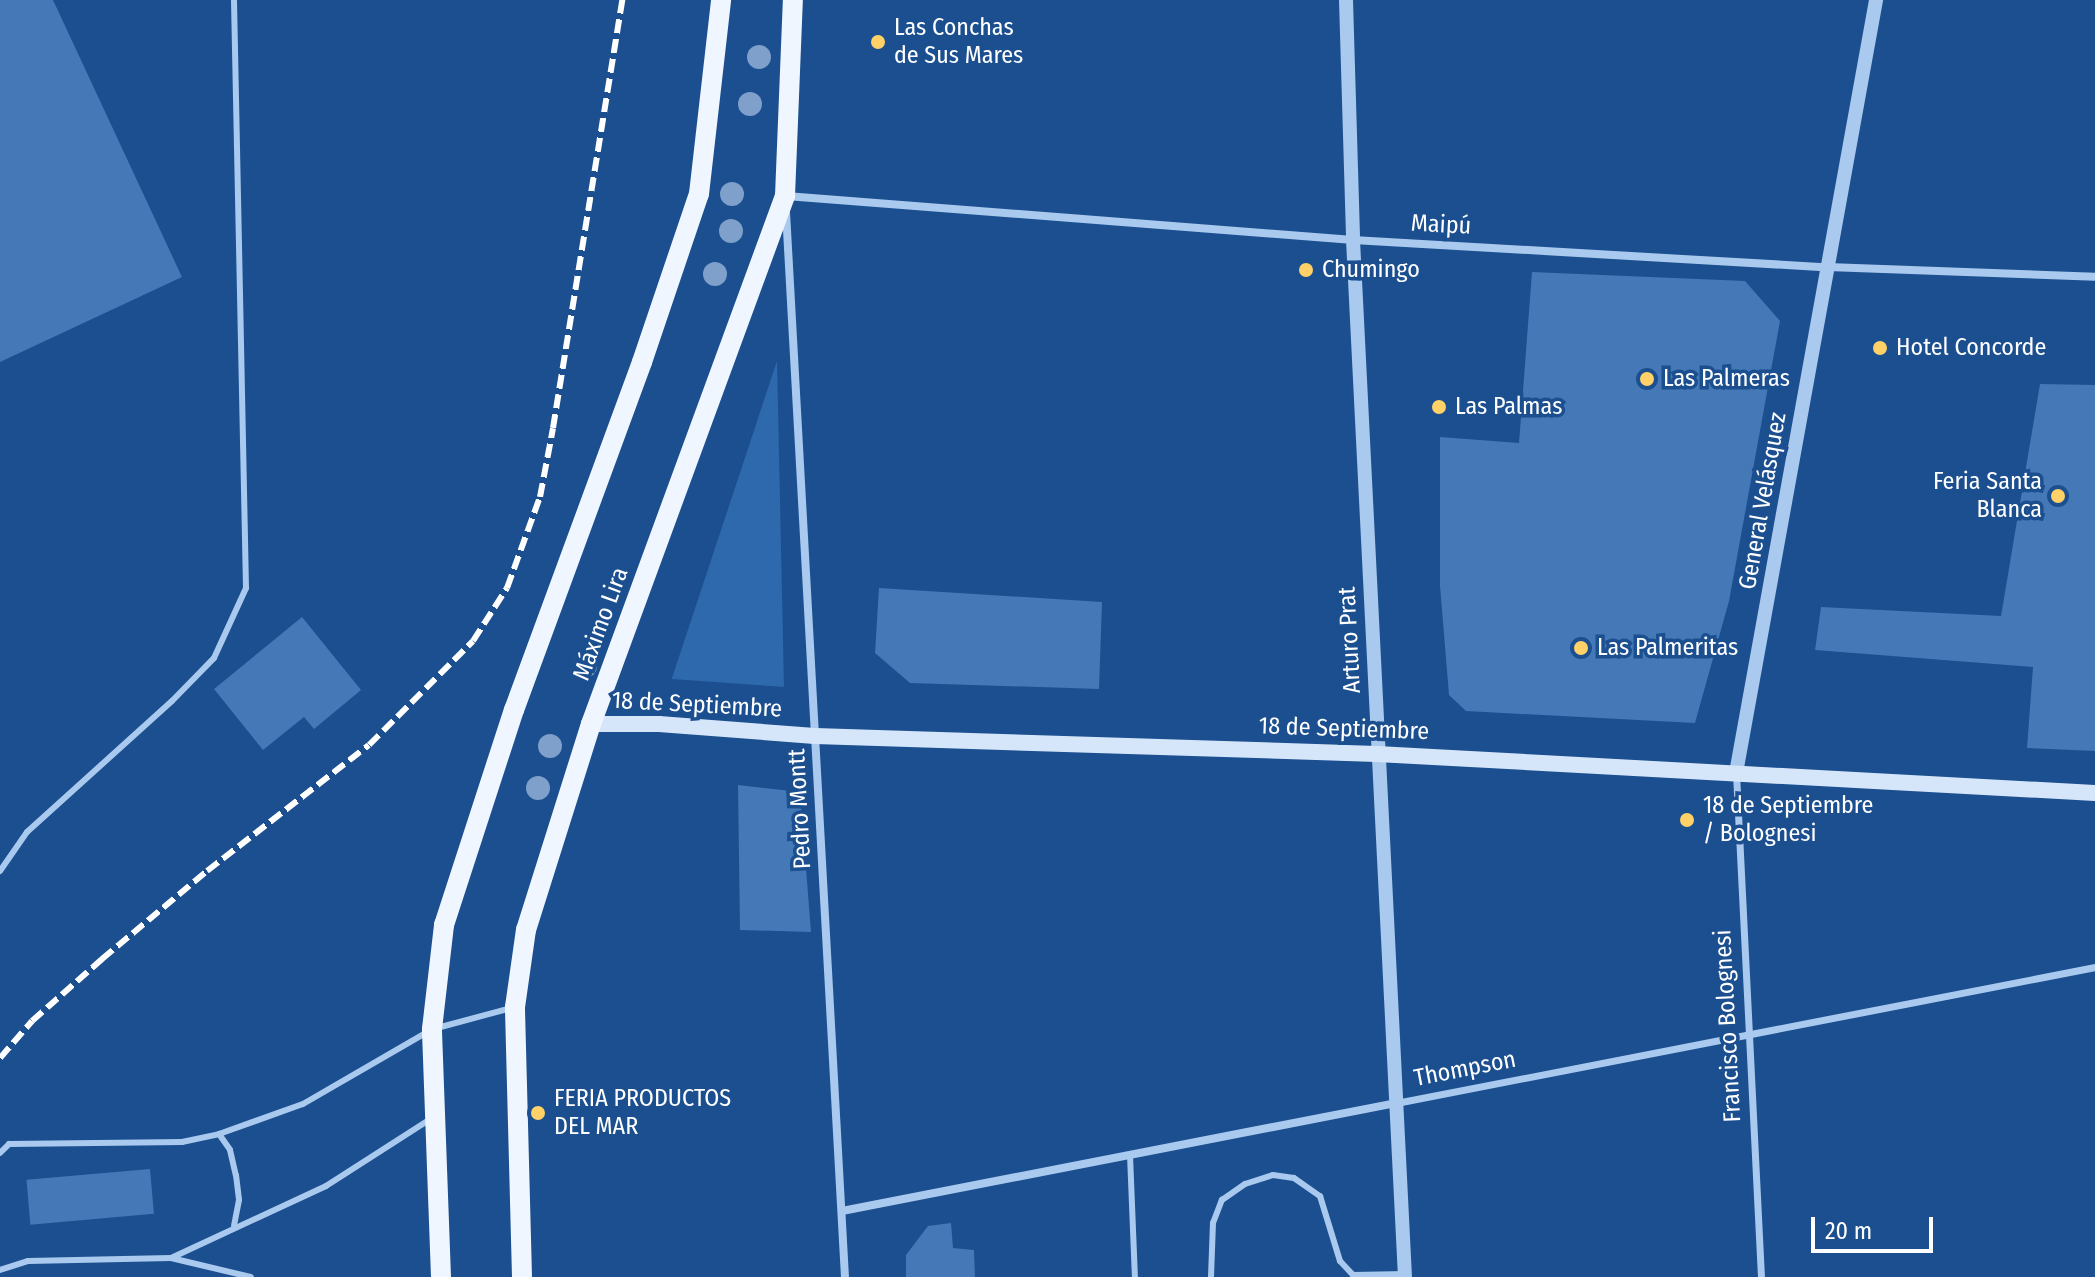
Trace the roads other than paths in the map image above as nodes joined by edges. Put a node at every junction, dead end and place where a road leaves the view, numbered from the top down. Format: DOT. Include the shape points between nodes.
graph roads {
  1 [pos="234,0"];
  2 [pos="721,0"];
  3 [pos="793,0"];
  4 [pos="1346,0"];
  5 [pos="1876,0"];
  6 [pos="785,196"];
  7 [pos="1353,240"];
  8 [pos="1828,267"];
  9 [pos="2095,277"];
  10 [pos="591,724"];
  11 [pos="815,736"];
  12 [pos="1377,754"];
  13 [pos="1736,773"];
  14 [pos="2095,793"];
  15 [pos="0,871"];
  16 [pos="2095,967"];
  17 [pos="515,1007"];
  18 [pos="432,1029"];
  19 [pos="1749,1035"];
  20 [pos="1396,1103"];
  21 [pos="434,1117"];
  22 [pos="219,1134"];
  23 [pos="0,1153"];
  24 [pos="1130,1155"];
  25 [pos="842,1211"];
  26 [pos="234,1226"];
  27 [pos="171,1258"];
  28 [pos="0,1270"];
  29 [pos="222,1273"];
  30 [pos="1405,1276"];
  31 [pos="251,1277"];
  32 [pos="441,1277"];
  33 [pos="522,1277"];
  34 [pos="845,1277"];
  35 [pos="1135,1277"];
  36 [pos="1211,1277"];
  37 [pos="1761,1277"];
  1 -- 15 [label="lane" via="246,588 214,658 27,832"];
  2 -- 18 [label="main road" via="699,194 454,889 444,925"];
  3 -- 6 [label="main road, Máximo Lira"];
  4 -- 7 [label="street, Arturo Prat"];
  5 -- 8 [label="street, General Velásquez"];
  6 -- 7 [label="street, Maipú"];
  6 -- 10 [label="main road, Máximo Lira"];
  6 -- 11 [label="street, Pedro Montt"];
  7 -- 8 [label="street, Maipú"];
  7 -- 12 [label="street, Arturo Prat"];
  8 -- 9 [label="street, Maipú"];
  8 -- 13 [label="street, General Velásquez"];
  10 -- 11 [label="main road, 18 de Septiembre"];
  10 -- 17 [label="main road, Máximo Lira" via="526,930"];
  11 -- 12 [label="main road, 18 de Septiembre"];
  11 -- 25 [label="street, Pedro Montt"];
  12 -- 13 [label="main road, 18 de Septiembre"];
  12 -- 20 [label="street, Arturo Prat"];
  13 -- 14 [label="main road, 18 de Septiembre"];
  13 -- 19 [label="street, Francisco Bolognesi"];
  16 -- 19 [label="street, Thompson"];
  17 -- 18 [label="lane"];
  17 -- 33 [label="main road, Máximo Lira"];
  18 -- 21 [label="main road"];
  18 -- 22 [label="lane" via="303,1104"];
  19 -- 20 [label="street, Thompson"];
  19 -- 37 [label="street, Francisco Bolognesi"];
  20 -- 24 [label="street, Thompson"];
  20 -- 30 [label="street, Arturo Prat"];
  21 -- 26 [label="lane" via="326,1186"];
  21 -- 32 [label="main road"];
  22 -- 23 [label="lane" via="182,1142 9,1144"];
  22 -- 26 [label="lane" via="230,1150 236,1175"];
  24 -- 25 [label="street, Thompson"];
  24 -- 35 [label="lane"];
  25 -- 34 [label="street, Pedro Montt"];
  26 -- 27 [label="lane"];
  27 -- 28 [label="lane" via="28,1261"];
  27 -- 29 [label="lane"];
  29 -- 31 [label="lane"];
  30 -- 36 [label="lane" via="1353,1275 1340,1261 1320,1196 1294,1178 1273,1175 1245,1184 1222,1200 1213,1223"];
}
